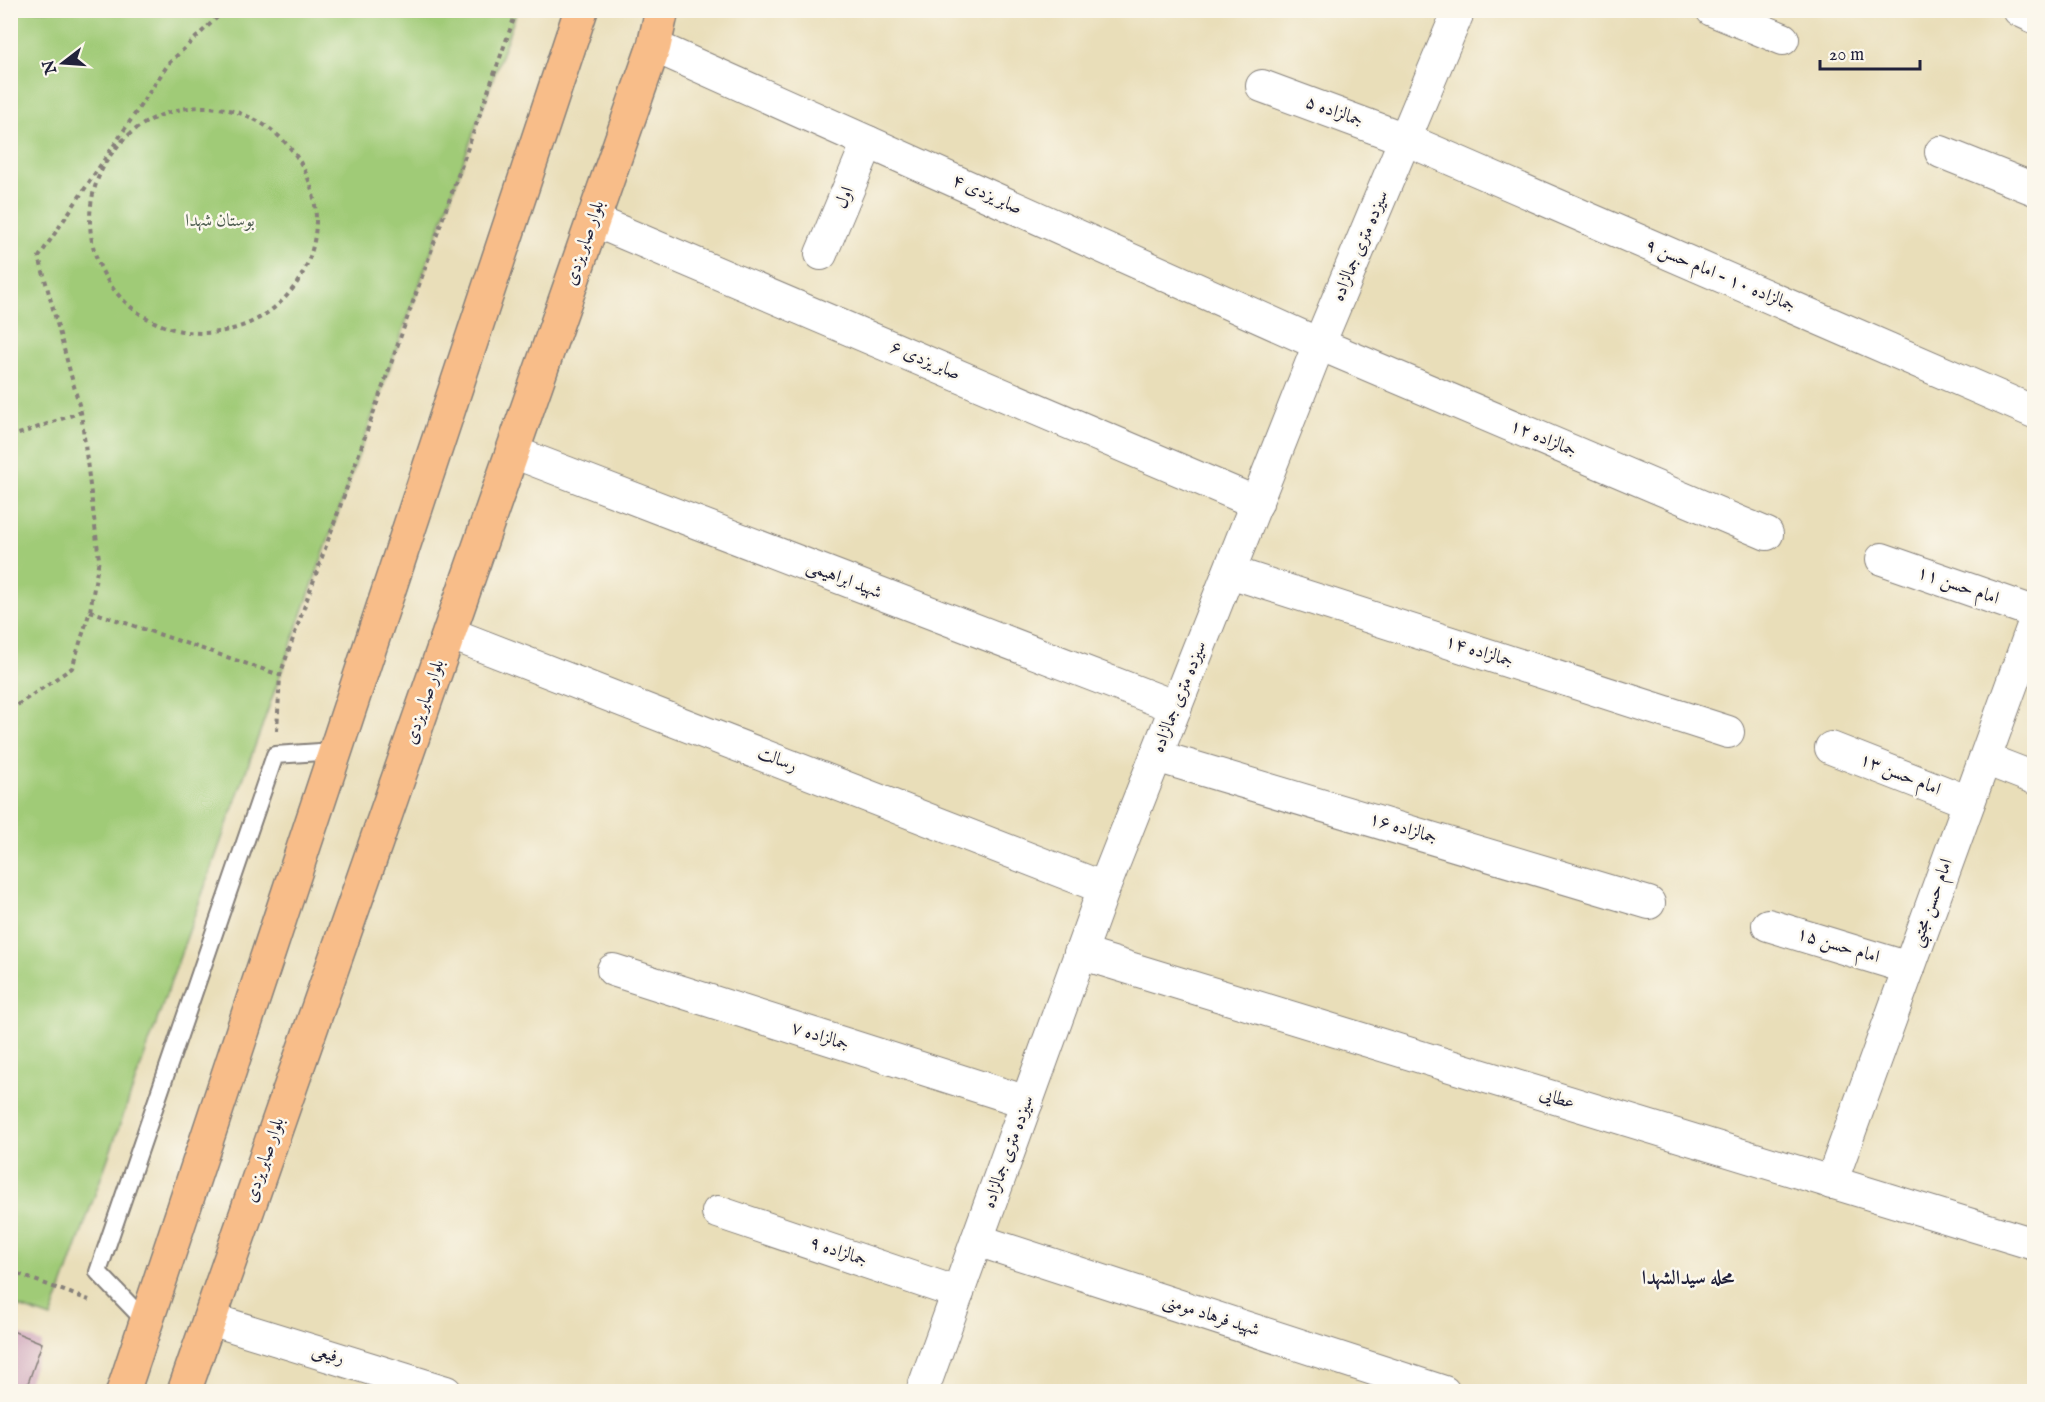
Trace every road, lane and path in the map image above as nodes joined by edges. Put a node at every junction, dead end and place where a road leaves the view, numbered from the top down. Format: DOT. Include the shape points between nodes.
graph roads {
  1 [pos="225,10"];
  2 [pos="517,10"];
  3 [pos="581,10"];
  4 [pos="662,10"];
  5 [pos="1459,10"];
  6 [pos="1712,10"];
  7 [pos="2019,10"];
  8 [pos="2034,17"];
  9 [pos="1783,39"];
  10 [pos="654,46"];
  11 [pos="1262,86"];
  12 [pos="1405,139"];
  13 [pos="868,142"];
  14 [pos="1941,152"];
  15 [pos="104,160"];
  16 [pos="2034,189"];
  17 [pos="593,220"];
  18 [pos="821,254"];
  19 [pos="1320,344"];
  20 [pos="81,412"];
  21 [pos="2034,412"];
  22 [pos="10,436"];
  23 [pos="513,453"];
  24 [pos="1257,503"];
  25 [pos="1767,534"];
  26 [pos="1882,559"];
  27 [pos="1230,572"];
  28 [pos="90,611"];
  29 [pos="2034,612"];
  30 [pos="2034,623"];
  31 [pos="449,633"];
  32 [pos="280,675"];
  33 [pos="1176,707"];
  34 [pos="10,710"];
  35 [pos="1728,732"];
  36 [pos="1831,748"];
  37 [pos="335,751"];
  38 [pos="275,755"];
  39 [pos="1156,756"];
  40 [pos="1985,759"];
  41 [pos="2034,777"];
  42 [pos="1969,802"];
  43 [pos="1104,888"];
  44 [pos="1649,903"];
  45 [pos="1768,925"];
  46 [pos="1080,953"];
  47 [pos="1909,968"];
  48 [pos="613,970"];
  49 [pos="1027,1102"];
  50 [pos="1831,1183"];
  51 [pos="718,1212"];
  52 [pos="977,1240"];
  53 [pos="2034,1243"];
  54 [pos="10,1271"];
  55 [pos="958,1293"];
  56 [pos="94,1302"];
  57 [pos="210,1319"];
  58 [pos="146,1322"];
  59 [pos="123,1392"];
  60 [pos="184,1392"];
  61 [pos="446,1392"];
  62 [pos="922,1392"];
  63 [pos="1444,1392"];
  1 -- 15 [label="path" via="169,63"];
  2 -- 32 [label="path"];
  3 -- 37 [label="main road"];
  4 -- 10 [label="main road, بلوار صابر یزدی"];
  5 -- 12 [label="street, سیزده متری جمالزاده"];
  6 -- 9 [label="street"];
  7 -- 8 [label="street"];
  10 -- 13 [label="street, صابر یزدی ۴"];
  10 -- 17 [label="main road, بلوار صابر یزدی"];
  11 -- 12 [label="street, جمالزاده ۵"];
  12 -- 19 [label="street, سیزده متری جمالزاده"];
  12 -- 21 [label="street, جمالزاده ۱۰ - امام حسن ۹"];
  13 -- 18 [label="street, اول"];
  13 -- 19 [label="street, صابر یزدی ۴"];
  14 -- 16 [label="street"];
  15 -- 15 [label="path" via="131,131 166,112 204,105 244,113 278,134 303,164 316,202 315,242 302,279 276,309 241,328 202,335 163,327 129,306 104,276 91,238 92,198"];
  15 -- 20 [label="path" via="39,257"];
  17 -- 23 [label="main road, بلوار صابر یزدی"];
  17 -- 24 [label="street, صابر یزدی ۶"];
  19 -- 24 [label="street, سیزده متری جمالزاده"];
  19 -- 25 [label="street, جمالزاده ۱۲"];
  20 -- 22 [label="path"];
  20 -- 28 [label="path" via="99,559"];
  23 -- 31 [label="main road, بلوار صابر یزدی"];
  23 -- 33 [label="street, شهید ابراهیمی"];
  24 -- 27 [label="street, سیزده متری جمالزاده"];
  26 -- 29 [label="street, امام حسن ۱۱"];
  27 -- 33 [label="street, سیزده متری جمالزاده"];
  27 -- 35 [label="street, جمالزاده ۱۴"];
  28 -- 32 [label="path"];
  28 -- 34 [label="path" via="72,668"];
  30 -- 40 [label="street, امام حسن مجتبی"];
  31 -- 43 [label="street, رسالت"];
  31 -- 57 [label="main road, بلوار صابر یزدی"];
  32 -- 38 [label="path"];
  33 -- 39 [label="street, سیزده متری جمالزاده"];
  36 -- 42 [label="street, امام حسن ۱۳"];
  37 -- 38 [label="lane"];
  37 -- 58 [label="main road"];
  38 -- 58 [label="lane" via="98,1272"];
  39 -- 43 [label="street, سیزده متری جمالزاده"];
  39 -- 44 [label="street, جمالزاده ۱۶"];
  40 -- 41 [label="street"];
  40 -- 42 [label="street, امام حسن مجتبی"];
  42 -- 47 [label="street, امام حسن مجتبی"];
  43 -- 46 [label="street, سیزده متری جمالزاده"];
  45 -- 47 [label="street, امام حسن ۱۵"];
  46 -- 49 [label="street, سیزده متری جمالزاده"];
  46 -- 50 [label="street, عطایی"];
  47 -- 50 [label="street, امام حسن مجتبی"];
  48 -- 49 [label="street, جمالزاده ۷"];
  49 -- 52 [label="street, سیزده متری جمالزاده"];
  50 -- 53 [label="street, عطایی"];
  51 -- 55 [label="street, جمالزاده ۹"];
  52 -- 55 [label="street, سیزده متری جمالزاده"];
  52 -- 63 [label="street, شهید فرهاد مومنی"];
  54 -- 56 [label="path"];
  55 -- 62 [label="street, سیزده متری جمالزاده"];
  57 -- 60 [label="main road, بلوار صابر یزدی"];
  57 -- 61 [label="street, رفیعی"];
  58 -- 59 [label="main road"];
}
